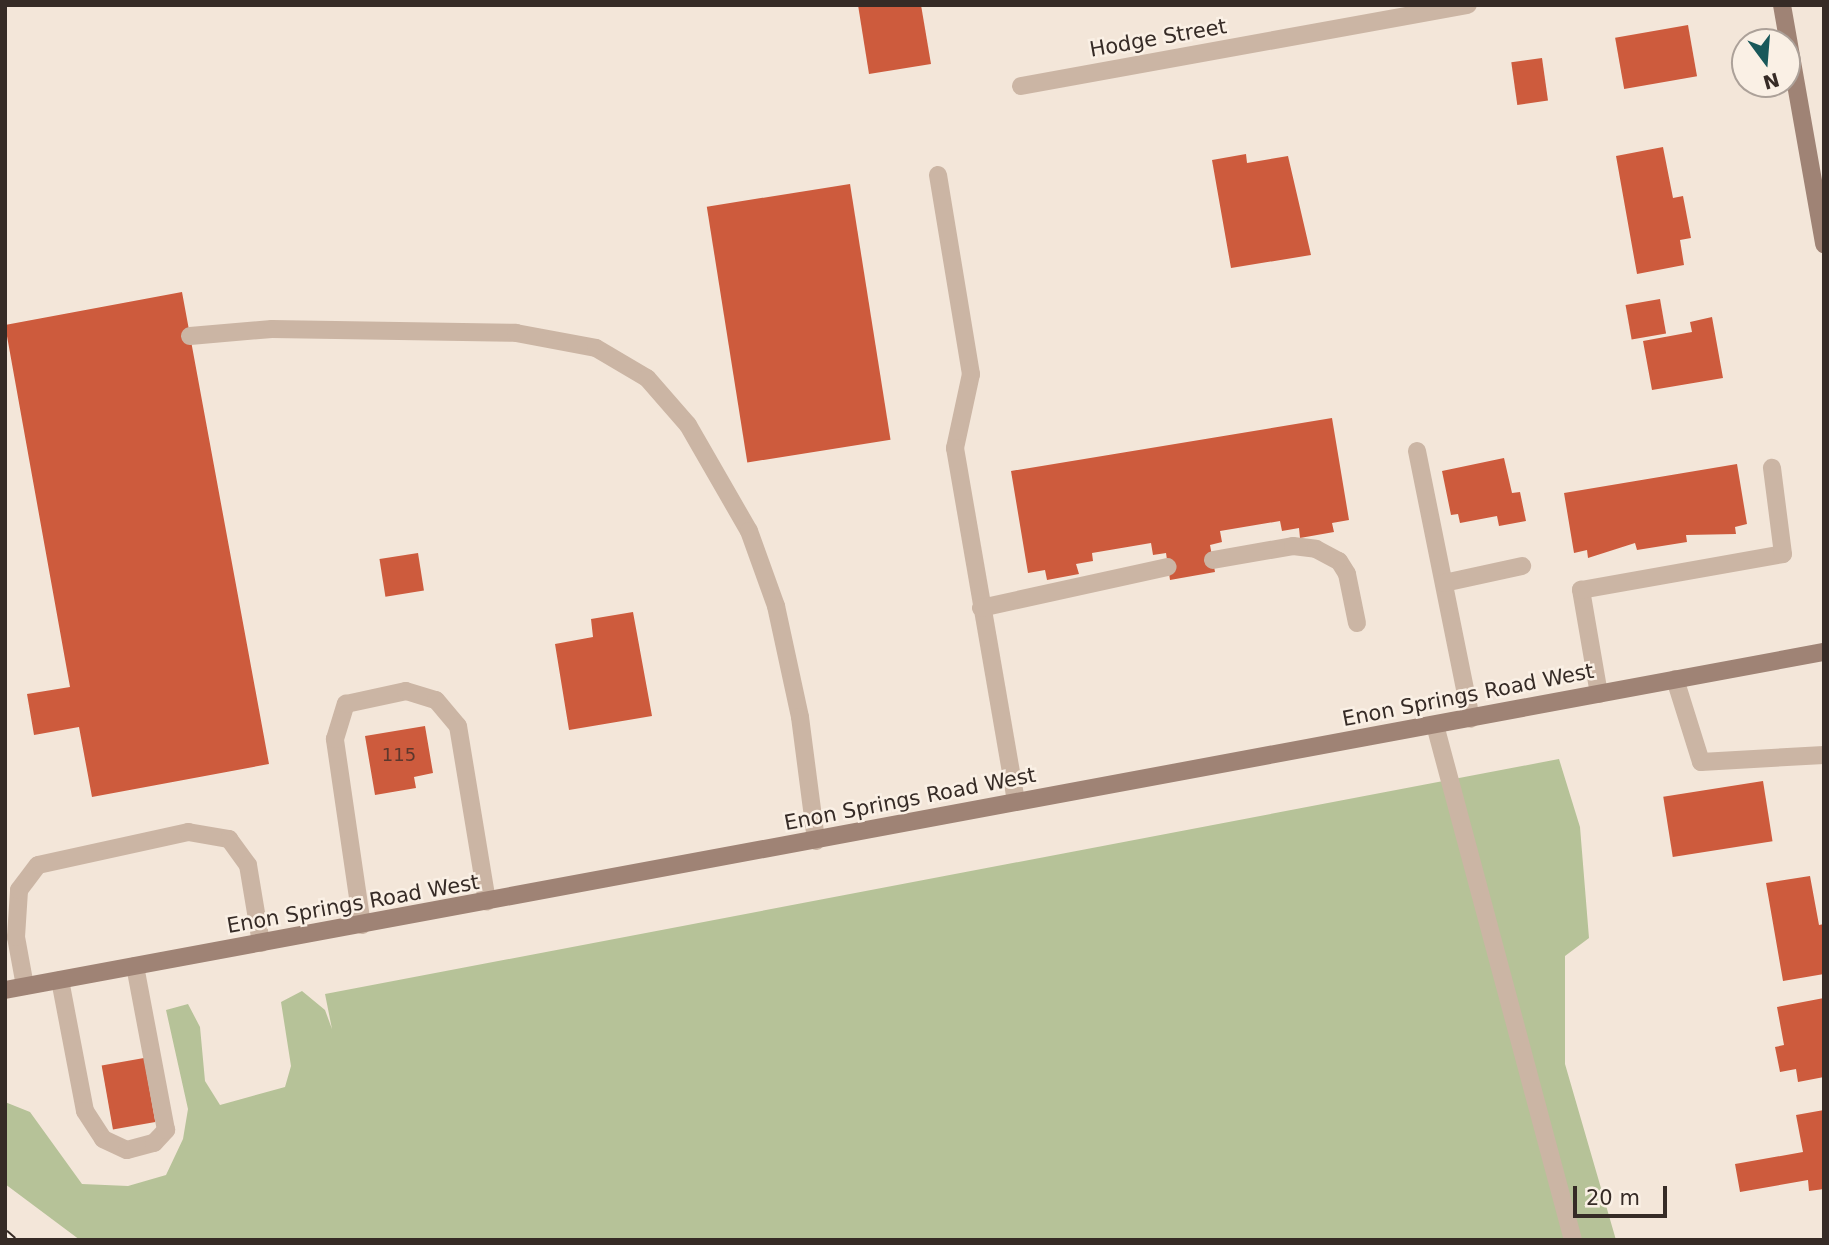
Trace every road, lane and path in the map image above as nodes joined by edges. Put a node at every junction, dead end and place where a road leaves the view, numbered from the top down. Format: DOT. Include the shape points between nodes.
graph roads {
  1 [pos="1468,5"];
  2 [pos="1782,5"];
  3 [pos="1021,86"];
  4 [pos="938,175"];
  5 [pos="1824,244"];
  6 [pos="190,335"];
  7 [pos="1417,451"];
  8 [pos="1772,468"];
  9 [pos="1213,559"];
  10 [pos="1522,566"];
  11 [pos="1168,567"];
  12 [pos="1444,583"];
  13 [pos="981,608"];
  14 [pos="1357,623"];
  15 [pos="1824,652"];
  16 [pos="1675,679"];
  17 [pos="1599,694"];
  18 [pos="1471,719"];
  19 [pos="1435,725"];
  20 [pos="1824,755"];
  21 [pos="1016,800"];
  22 [pos="816,841"];
  23 [pos="488,902"];
  24 [pos="362,925"];
  25 [pos="261,943"];
  26 [pos="135,966"];
  27 [pos="60,980"];
  28 [pos="25,986"];
  29 [pos="5,990"];
  30 [pos="1573,1240"];
  1 -- 3 [label="street, Hodge Street"];
  2 -- 5 [label="street"];
  4 -- 13 [label="street" via="971,374 955,448"];
  6 -- 22 [label="street" via="272,329 516,333 596,348 648,378 688,425 749,531 776,606 795,692"];
  7 -- 12 [label="street"];
  8 -- 17 [label="street" via="1783,554 1581,590"];
  9 -- 14 [label="street" via="1293,546 1316,549 1339,561 1348,574"];
  10 -- 12 [label="street"];
  11 -- 13 [label="street"];
  12 -- 18 [label="street"];
  13 -- 21 [label="street"];
  15 -- 16 [label="street, Enon Springs Road West"];
  16 -- 17 [label="street, Enon Springs Road West"];
  16 -- 20 [label="street" via="1701,762"];
  17 -- 18 [label="street, Enon Springs Road West"];
  18 -- 19 [label="street, Enon Springs Road West"];
  19 -- 21 [label="street, Enon Springs Road West"];
  19 -- 30 [label="street"];
  21 -- 22 [label="street, Enon Springs Road West"];
  22 -- 23 [label="street, Enon Springs Road West"];
  23 -- 24 [label="street, Enon Springs Road West"];
  23 -- 24 [label="street" via="458,726 436,700 407,691 346,704 335,739"];
  24 -- 25 [label="street, Enon Springs Road West"];
  25 -- 26 [label="street, Enon Springs Road West"];
  25 -- 28 [label="street" via="248,865 229,839 188,832 38,865 19,890 16,937"];
  26 -- 27 [label="street, Enon Springs Road West"];
  26 -- 27 [label="street" via="166,1130 154,1143 127,1150 103,1139 85,1111"];
  27 -- 28 [label="street, Enon Springs Road West"];
  28 -- 29 [label="street, Enon Springs Road West"];
}
